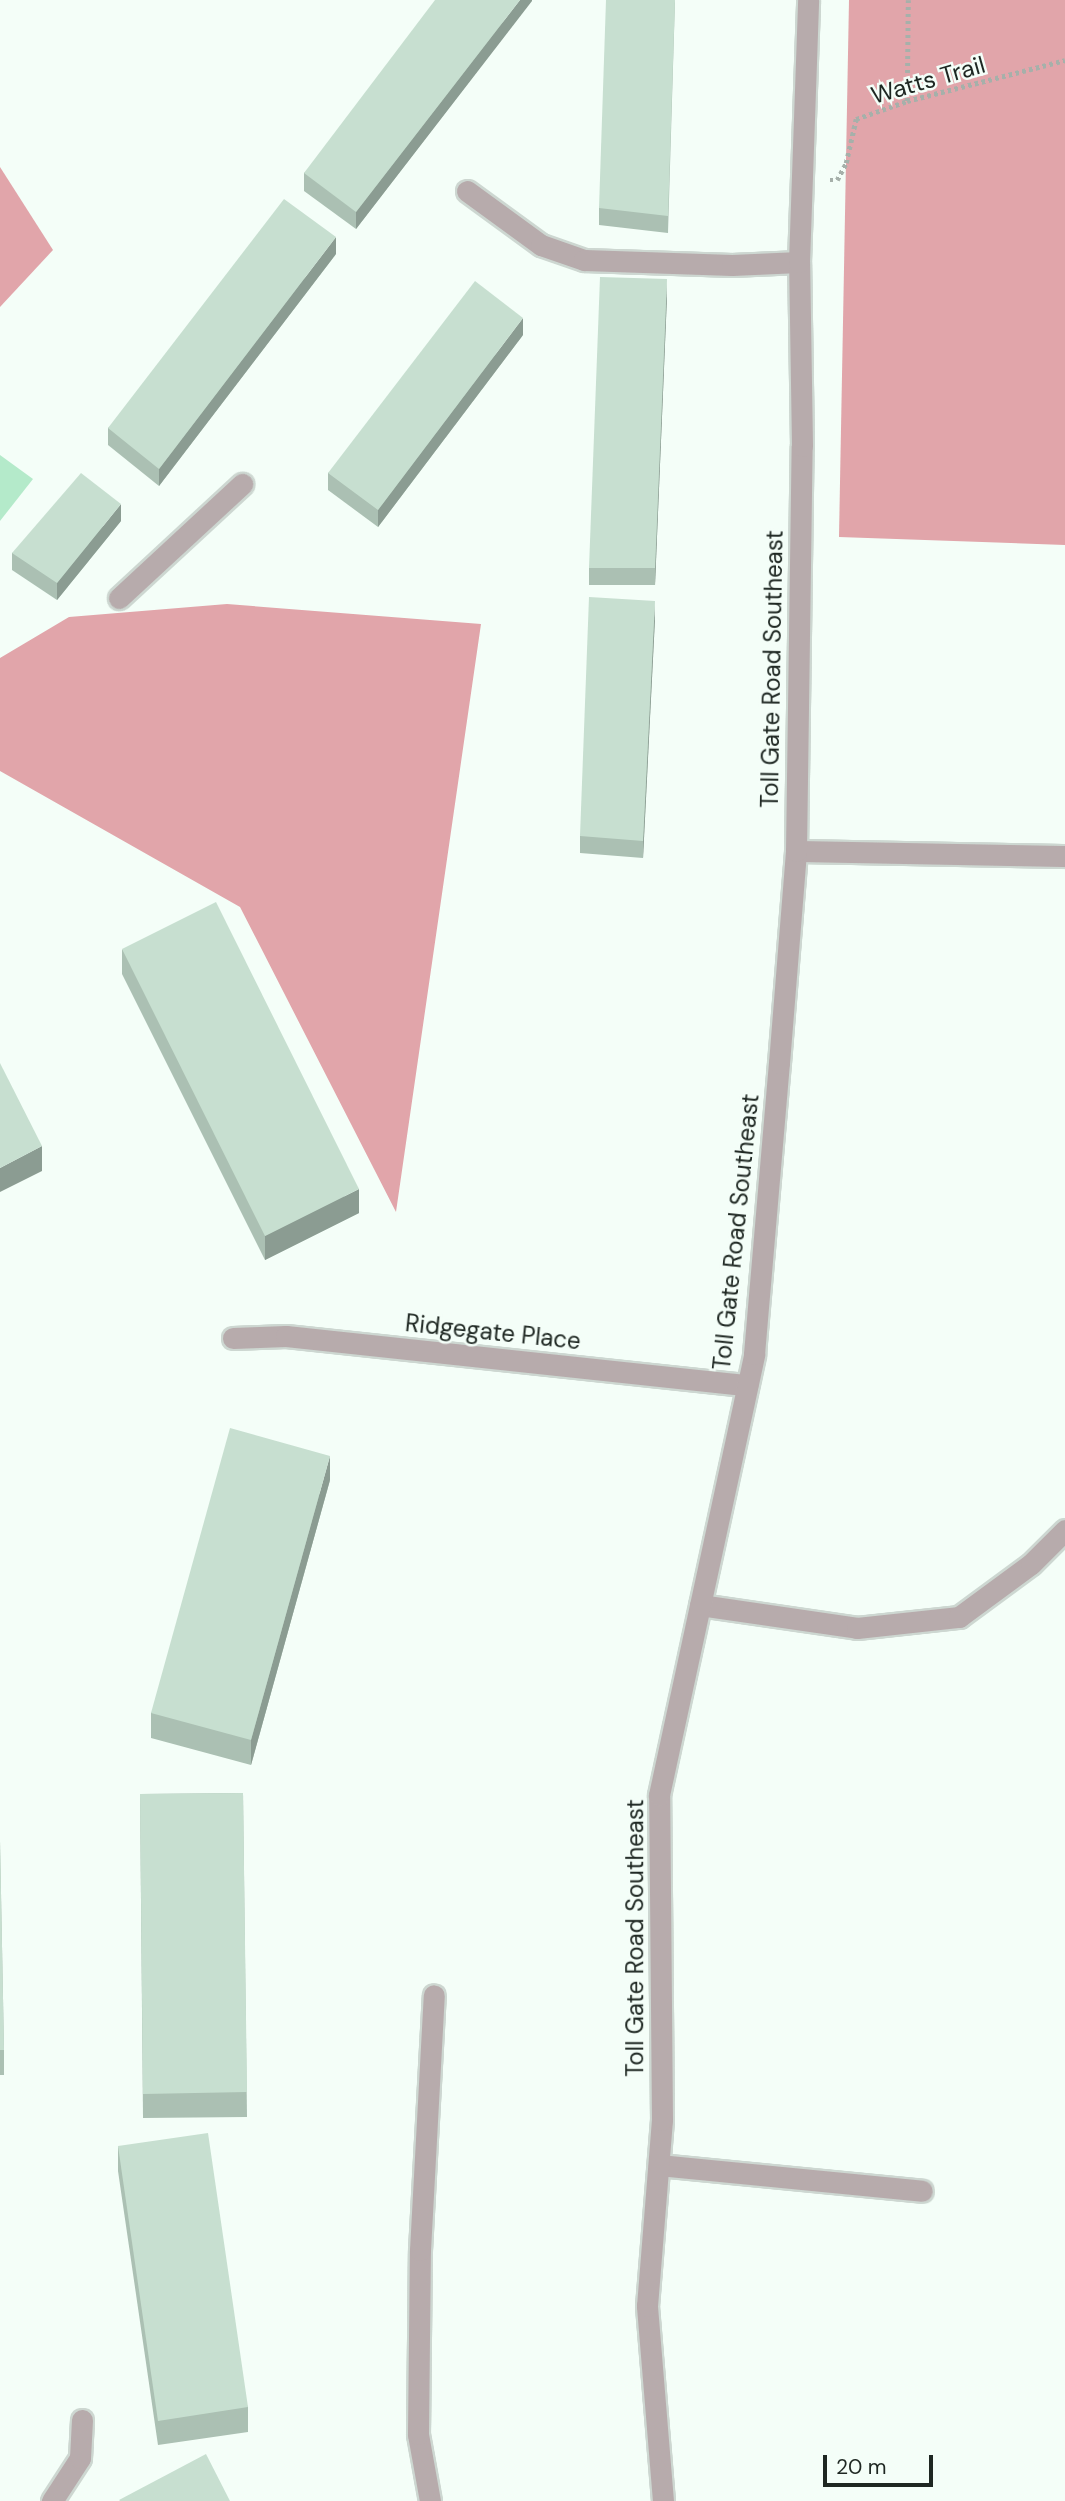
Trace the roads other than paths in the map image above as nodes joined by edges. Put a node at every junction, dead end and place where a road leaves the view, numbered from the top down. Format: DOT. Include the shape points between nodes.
graph roads {
  1 [pos="808,0"];
  2 [pos="467,191"];
  3 [pos="799,262"];
  4 [pos="242,484"];
  5 [pos="119,598"];
  6 [pos="796,851"];
  7 [pos="1065,856"];
  8 [pos="233,1338"];
  9 [pos="747,1385"];
  10 [pos="1065,1530"];
  11 [pos="700,1605"];
  12 [pos="434,1995"];
  13 [pos="659,2165"];
  14 [pos="922,2191"];
  15 [pos="82,2420"];
  16 [pos="52,2501"];
  17 [pos="430,2501"];
  18 [pos="663,2501"];
  1 -- 3 [label="street, Toll Gate Road Southeast"];
  2 -- 3 [label="street" via="541,245 584,260 732,265"];
  3 -- 6 [label="street, Toll Gate Road Southeast" via="802,446"];
  4 -- 5 [label="street"];
  6 -- 7 [label="street"];
  6 -- 9 [label="street, Toll Gate Road Southeast" via="754,1354"];
  8 -- 9 [label="street, Ridgegate Place" via="286,1336"];
  9 -- 11 [label="street, Toll Gate Road Southeast"];
  10 -- 11 [label="street" via="1031,1564 959,1616 857,1628"];
  11 -- 13 [label="street, Toll Gate Road Southeast" via="659,1795"];
  12 -- 17 [label="street" via="420,2250 418,2434"];
  13 -- 14 [label="street"];
  13 -- 18 [label="street, Toll Gate Road Southeast" via="646,2306"];
  15 -- 16 [label="street" via="80,2458"];
}
